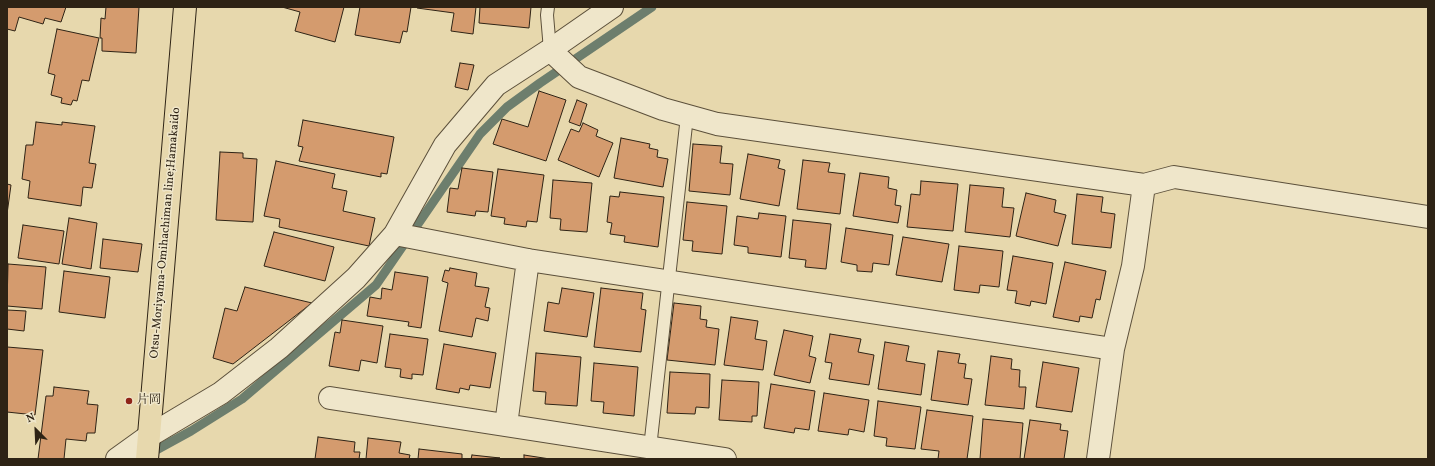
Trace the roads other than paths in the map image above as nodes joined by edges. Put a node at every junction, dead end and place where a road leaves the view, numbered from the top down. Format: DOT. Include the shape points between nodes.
graph roads {
  1 [pos="185,7"];
  2 [pos="548,7"];
  3 [pos="612,7"];
  4 [pos="550,50"];
  5 [pos="687,116"];
  6 [pos="1144,185"];
  7 [pos="1428,217"];
  8 [pos="395,234"];
  9 [pos="528,260"];
  10 [pos="668,282"];
  11 [pos="1113,349"];
  12 [pos="330,398"];
  13 [pos="506,425"];
  14 [pos="149,436"];
  15 [pos="650,448"];
  16 [pos="117,459"];
  17 [pos="147,459"];
  18 [pos="725,459"];
  19 [pos="1098,459"];
  1 -- 14 [label="main road, Otsu-Moriyama-Omihachiman line;Hamakaido"];
  2 -- 4 [label="lane"];
  3 -- 4 [label="street"];
  4 -- 5 [label="street" via="579,77"];
  4 -- 8 [label="street" via="496,85 445,145"];
  5 -- 6 [label="street" via="717,124"];
  5 -- 10 [label="lane"];
  6 -- 7 [label="street" via="1174,177"];
  6 -- 11 [label="street" via="1133,266"];
  8 -- 9 [label="street"];
  8 -- 14 [label="street" via="356,278 279,348 221,392"];
  9 -- 10 [label="street"];
  9 -- 13 [label="street"];
  10 -- 11 [label="street"];
  10 -- 15 [label="lane"];
  11 -- 19 [label="street"];
  12 -- 13 [label="street"];
  13 -- 15 [label="street"];
  14 -- 16 [label="street"];
  14 -- 17 [label="main road, Otsu-Moriyama-Omihachiman line;Hamakaido"];
  15 -- 18 [label="street"];
}
